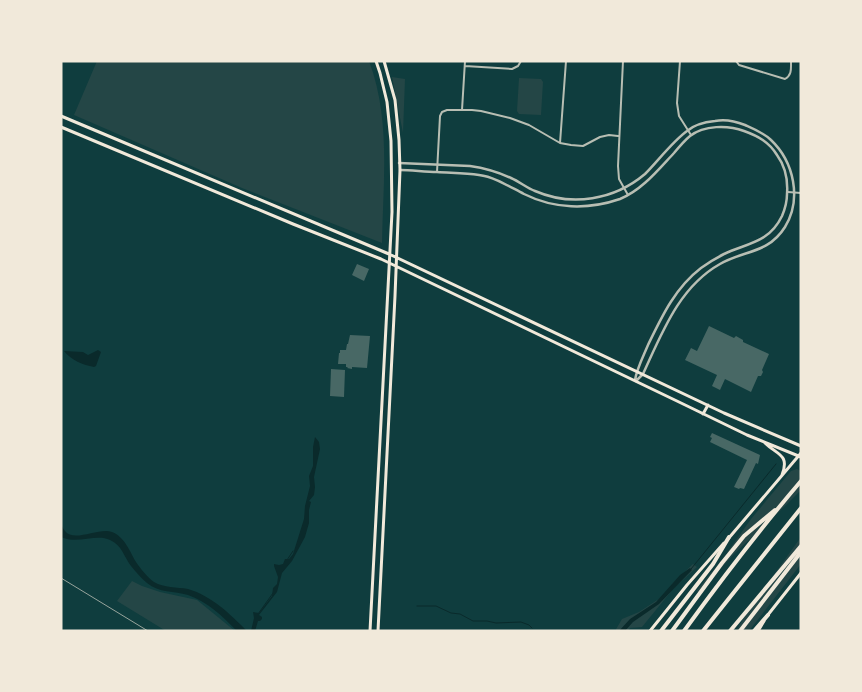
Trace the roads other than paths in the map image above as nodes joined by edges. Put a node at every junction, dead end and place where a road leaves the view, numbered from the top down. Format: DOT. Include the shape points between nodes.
graph roads {
  1 [pos="376,61"];
  2 [pos="465,61"];
  3 [pos="520,61"];
  4 [pos="566,61"];
  5 [pos="623,61"];
  6 [pos="680,61"];
  7 [pos="736,61"];
  8 [pos="791,61"];
  9 [pos="385,63"];
  10 [pos="465,66"];
  11 [pos="378,68"];
  12 [pos="462,110"];
  13 [pos="61,116"];
  14 [pos="61,127"];
  15 [pos="687,130"];
  16 [pos="691,135"];
  17 [pos="618,136"];
  18 [pos="560,143"];
  19 [pos="399,163"];
  20 [pos="437,165"];
  21 [pos="400,170"];
  22 [pos="437,172"];
  23 [pos="624,189"];
  24 [pos="788,192"];
  25 [pos="794,192"];
  26 [pos="801,193"];
  27 [pos="628,195"];
  28 [pos="325,227"];
  29 [pos="321,236"];
  30 [pos="358,241"];
  31 [pos="355,248"];
  32 [pos="389,254"];
  33 [pos="396,258"];
  34 [pos="389,263"];
  35 [pos="396,267"];
  36 [pos="675,295"];
  37 [pos="681,300"];
  38 [pos="531,321"];
  39 [pos="527,330"];
  40 [pos="636,371"];
  41 [pos="643,374"];
  42 [pos="635,382"];
  43 [pos="708,405"];
  44 [pos="703,414"];
  45 [pos="763,441"];
  46 [pos="801,446"];
  47 [pos="800,456"];
  48 [pos="780,478"];
  49 [pos="801,481"];
  50 [pos="782,503"];
  51 [pos="801,508"];
  52 [pos="729,537"];
  53 [pos="801,546"];
  54 [pos="801,552"];
  55 [pos="801,573"];
  56 [pos="768,615"];
  57 [pos="370,631"];
  58 [pos="378,631"];
  59 [pos="650,631"];
  60 [pos="661,631"];
  61 [pos="672,631"];
  62 [pos="684,631"];
  63 [pos="703,631"];
  64 [pos="730,631"];
  65 [pos="740,631"];
  66 [pos="754,631"];
  67 [pos="758,631"];
  1 -- 11 [label="main road"];
  2 -- 10 [label="street"];
  3 -- 10 [label="street" via="512,68"];
  4 -- 18 [label="street"];
  5 -- 17 [label="street"];
  6 -- 15 [label="street" via="679,116"];
  7 -- 8 [label="street" via="739,65 785,79 791,73"];
  9 -- 11 [label="main road"];
  9 -- 19 [label="main road" via="394,100"];
  10 -- 12 [label="street"];
  11 -- 32 [label="main road" via="388,102 391,141"];
  12 -- 18 [label="street" via="510,118"];
  12 -- 20 [label="street" via="446,110 441,115"];
  13 -- 28 [label="main road"];
  14 -- 29 [label="main road"];
  15 -- 16 [label="street"];
  15 -- 23 [label="street" via="645,174"];
  15 -- 25 [label="street" via="705,122 727,120 760,132 783,155 794,183"];
  16 -- 24 [label="street" via="707,129 730,127 760,138 770,145 780,160"];
  16 -- 27 [label="street" via="652,178"];
  17 -- 18 [label="street" via="600,137 582,146"];
  17 -- 23 [label="street" via="618,174"];
  19 -- 20 [label="street"];
  19 -- 21 [label="main road"];
  20 -- 22 [label="street"];
  20 -- 23 [label="street" via="490,170 540,194 563,200 598,198"];
  21 -- 22 [label="street"];
  21 -- 33 [label="main road"];
  22 -- 27 [label="street" via="479,175 532,198 561,206 602,204"];
  23 -- 27 [label="street"];
  24 -- 25 [label="street"];
  24 -- 36 [label="street" via="783,213 770,233 755,243 713,260"];
  25 -- 26 [label="street"];
  25 -- 37 [label="street" via="789,219 777,236 759,250 720,264 701,278"];
  28 -- 29 [label="main road"];
  28 -- 30 [label="main road"];
  29 -- 31 [label="main road"];
  30 -- 31 [label="main road"];
  30 -- 32 [label="main road"];
  31 -- 34 [label="main road"];
  32 -- 33 [label="main road"];
  32 -- 34 [label="main road"];
  33 -- 35 [label="main road"];
  33 -- 38 [label="main road"];
  34 -- 35 [label="main road"];
  34 -- 57 [label="main road"];
  35 -- 39 [label="main road"];
  35 -- 58 [label="main road"];
  36 -- 37 [label="street"];
  36 -- 40 [label="street"];
  37 -- 41 [label="street"];
  38 -- 39 [label="main road"];
  38 -- 40 [label="main road"];
  39 -- 42 [label="main road"];
  40 -- 41 [label="main road"];
  40 -- 42 [label="street"];
  41 -- 42 [label="street"];
  41 -- 43 [label="main road"];
  42 -- 44 [label="main road"];
  43 -- 44 [label="main road"];
  43 -- 46 [label="main road"];
  44 -- 45 [label="main road"];
  45 -- 47 [label="main road"];
  45 -- 48 [label="main road" via="784,460"];
  47 -- 48 [label="main road"];
  48 -- 52 [label="main road"];
  49 -- 50 [label="highway"];
  50 -- 61 [label="highway" via="744,536"];
  50 -- 62 [label="highway"];
  51 -- 63 [label="highway"];
  52 -- 59 [label="main road"];
  52 -- 60 [label="highway" via="713,564"];
  53 -- 64 [label="highway"];
  54 -- 65 [label="highway"];
  55 -- 56 [label="main road"];
  56 -- 66 [label="highway"];
  56 -- 67 [label="main road"];
}
